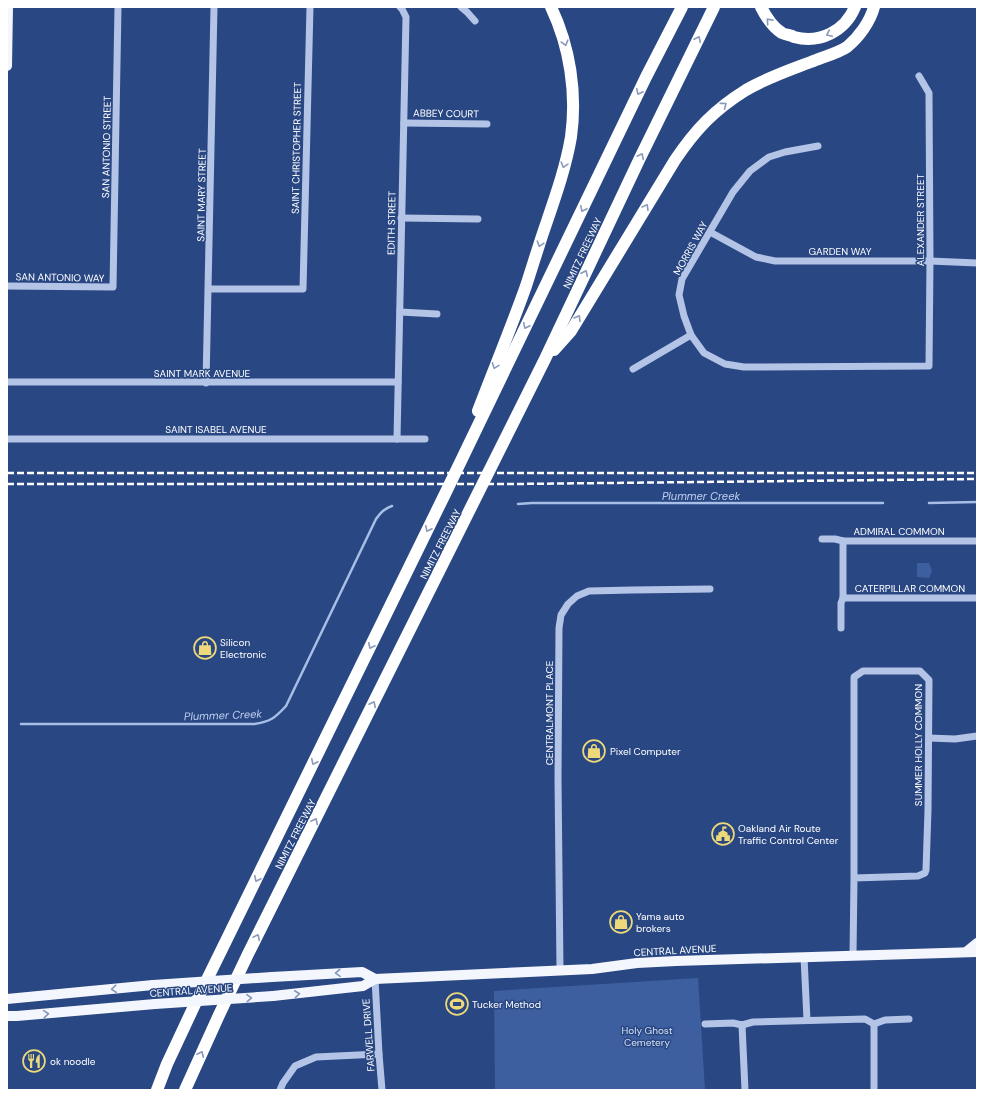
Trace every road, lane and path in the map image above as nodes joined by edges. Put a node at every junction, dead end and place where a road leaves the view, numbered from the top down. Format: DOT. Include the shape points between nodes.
graph roads {
  1 [pos="8,7"];
  2 [pos="118,7"];
  3 [pos="214,7"];
  4 [pos="310,7"];
  5 [pos="461,7"];
  6 [pos="551,7"];
  7 [pos="675,7"];
  8 [pos="682,7"];
  9 [pos="714,7"];
  10 [pos="761,7"];
  11 [pos="855,7"];
  12 [pos="874,7"];
  13 [pos="403,8"];
  14 [pos="475,21"];
  15 [pos="7,66"];
  16 [pos="919,76"];
  17 [pos="646,77"];
  18 [pos="404,123"];
  19 [pos="487,124"];
  20 [pos="818,146"];
  21 [pos="401,218"];
  22 [pos="478,219"];
  23 [pos="710,232"];
  24 [pos="930,261"];
  25 [pos="977,263"];
  26 [pos="7,286"];
  27 [pos="113,287"];
  28 [pos="209,289"];
  29 [pos="400,312"];
  30 [pos="437,314"];
  31 [pos="691,335"];
  32 [pos="545,359"];
  33 [pos="929,366"];
  34 [pos="633,369"];
  35 [pos="7,382"];
  36 [pos="398,382"];
  37 [pos="206,383"];
  38 [pos="7,439"];
  39 [pos="397,439"];
  40 [pos="425,439"];
  41 [pos="445,494"];
  42 [pos="822,539"];
  43 [pos="977,541"];
  44 [pos="843,542"];
  45 [pos="710,589"];
  46 [pos="843,598"];
  47 [pos="977,598"];
  48 [pos="841,628"];
  49 [pos="977,736"];
  50 [pos="929,738"];
  51 [pos="854,878"];
  52 [pos="977,943"];
  53 [pos="966,952"];
  54 [pos="977,952"];
  55 [pos="853,955"];
  56 [pos="804,957"];
  57 [pos="977,959"];
  58 [pos="560,970"];
  59 [pos="375,979"];
  60 [pos="7,999"];
  61 [pos="7,1016"];
  62 [pos="909,1019"];
  63 [pos="807,1020"];
  64 [pos="705,1024"];
  65 [pos="874,1024"];
  66 [pos="742,1026"];
  67 [pos="379,1054"];
  68 [pos="157,1090"];
  69 [pos="185,1090"];
  70 [pos="280,1090"];
  71 [pos="382,1090"];
  72 [pos="745,1090"];
  73 [pos="874,1090"];
  1 -- 15 [label="main road"];
  2 -- 27 [label="street, SAN ANTONIO STREET"];
  3 -- 28 [label="street, SAINT MARY STREET"];
  4 -- 28 [label="street, SAINT CHRISTOPHER STREET" via="303,289"];
  5 -- 14 [label="street"];
  6 -- 41 [label="highway, one-way" via="569,60 572,81 571,137 526,286"];
  7 -- 17 [label="highway"];
  8 -- 17 [label="highway, NIMITZ FREEWAY"];
  32 -- 9 [label="highway, NIMITZ FREEWAY, one-way"];
  11 -- 10 [label="highway, one-way" via="851,17 837,30 821,38 802,39 783,33 767,19"];
  32 -- 12 [label="highway, one-way" via="571,331 686,142 700,126 748,89 846,47 866,25"];
  13 -- 18 [label="street, EDITH STREET" via="406,17"];
  16 -- 24 [label="street, ALEXANDER STREET" via="928,93"];
  17 -- 41 [label="highway, NIMITZ FREEWAY, one-way"];
  18 -- 19 [label="street, ABBEY COURT"];
  18 -- 21 [label="street, EDITH STREET"];
  20 -- 23 [label="street, MORRIS WAY" via="769,157 750,171 733,192"];
  21 -- 22 [label="street"];
  21 -- 29 [label="street, EDITH STREET"];
  23 -- 24 [label="street, GARDEN WAY" via="756,257 775,261"];
  23 -- 31 [label="street, MORRIS WAY" via="682,279 679,295"];
  24 -- 25 [label="street, GARDEN WAY"];
  24 -- 33 [label="street, ALEXANDER STREET"];
  26 -- 27 [label="street, SAN ANTONIO WAY"];
  28 -- 37 [label="street, SAINT MARY STREET"];
  29 -- 30 [label="street"];
  29 -- 36 [label="street, EDITH STREET"];
  31 -- 33 [label="street, MORRIS WAY" via="704,353 724,364 744,367"];
  31 -- 34 [label="street"];
  69 -- 32 [label="highway, NIMITZ FREEWAY, one-way" via="248,954"];
  35 -- 37 [label="street, SAINT MARK AVENUE"];
  36 -- 37 [label="street, SAINT MARK AVENUE"];
  36 -- 39 [label="street, EDITH STREET"];
  38 -- 39 [label="street, SAINT ISABEL AVENUE"];
  39 -- 40 [label="street, SAINT ISABEL AVENUE"];
  41 -- 68 [label="highway, NIMITZ FREEWAY, one-way" via="196,1002"];
  42 -- 44 [label="street, ADMIRAL COMMON"];
  43 -- 44 [label="street, ADMIRAL COMMON"];
  44 -- 46 [label="street"];
  45 -- 58 [label="street, CENTRALMONT PLACE" via="589,591 568,604 561,616 558,778"];
  46 -- 47 [label="street, CATERPILLAR COMMON"];
  46 -- 48 [label="street"];
  49 -- 50 [label="street" via="955,739"];
  50 -- 51 [label="street, SUMMER HOLLY COMMON" via="928,851 925,873 918,876"];
  50 -- 51 [label="street, SUMMER HOLLY COMMON" via="929,680 920,671 863,671 854,677"];
  51 -- 55 [label="street, SUMMER HOLLY COMMON"];
  52 -- 53 [label="main road"];
  53 -- 54 [label="main road, CENTRAL AVENUE"];
  53 -- 55 [label="main road, CENTRAL AVENUE"];
  53 -- 57 [label="main road"];
  55 -- 56 [label="main road, CENTRAL AVENUE"];
  56 -- 58 [label="main road, CENTRAL AVENUE" via="637,963"];
  56 -- 63 [label="street"];
  58 -- 59 [label="main road, CENTRAL AVENUE"];
  59 -- 60 [label="main road, CENTRAL AVENUE, one-way, bridge" via="362,972 153,985"];
  61 -- 59 [label="main road, CENTRAL AVENUE, one-way, bridge" via="273,996 363,986"];
  59 -- 67 [label="street, FARWELL DRIVE"];
  62 -- 65 [label="street" via="885,1020"];
  63 -- 65 [label="street" via="865,1019"];
  63 -- 66 [label="street" via="753,1022"];
  64 -- 66 [label="street" via="733,1023"];
  65 -- 73 [label="street"];
  66 -- 72 [label="street"];
  67 -- 70 [label="street" via="316,1057 295,1066"];
  67 -- 71 [label="street, FARWELL DRIVE"];
}
